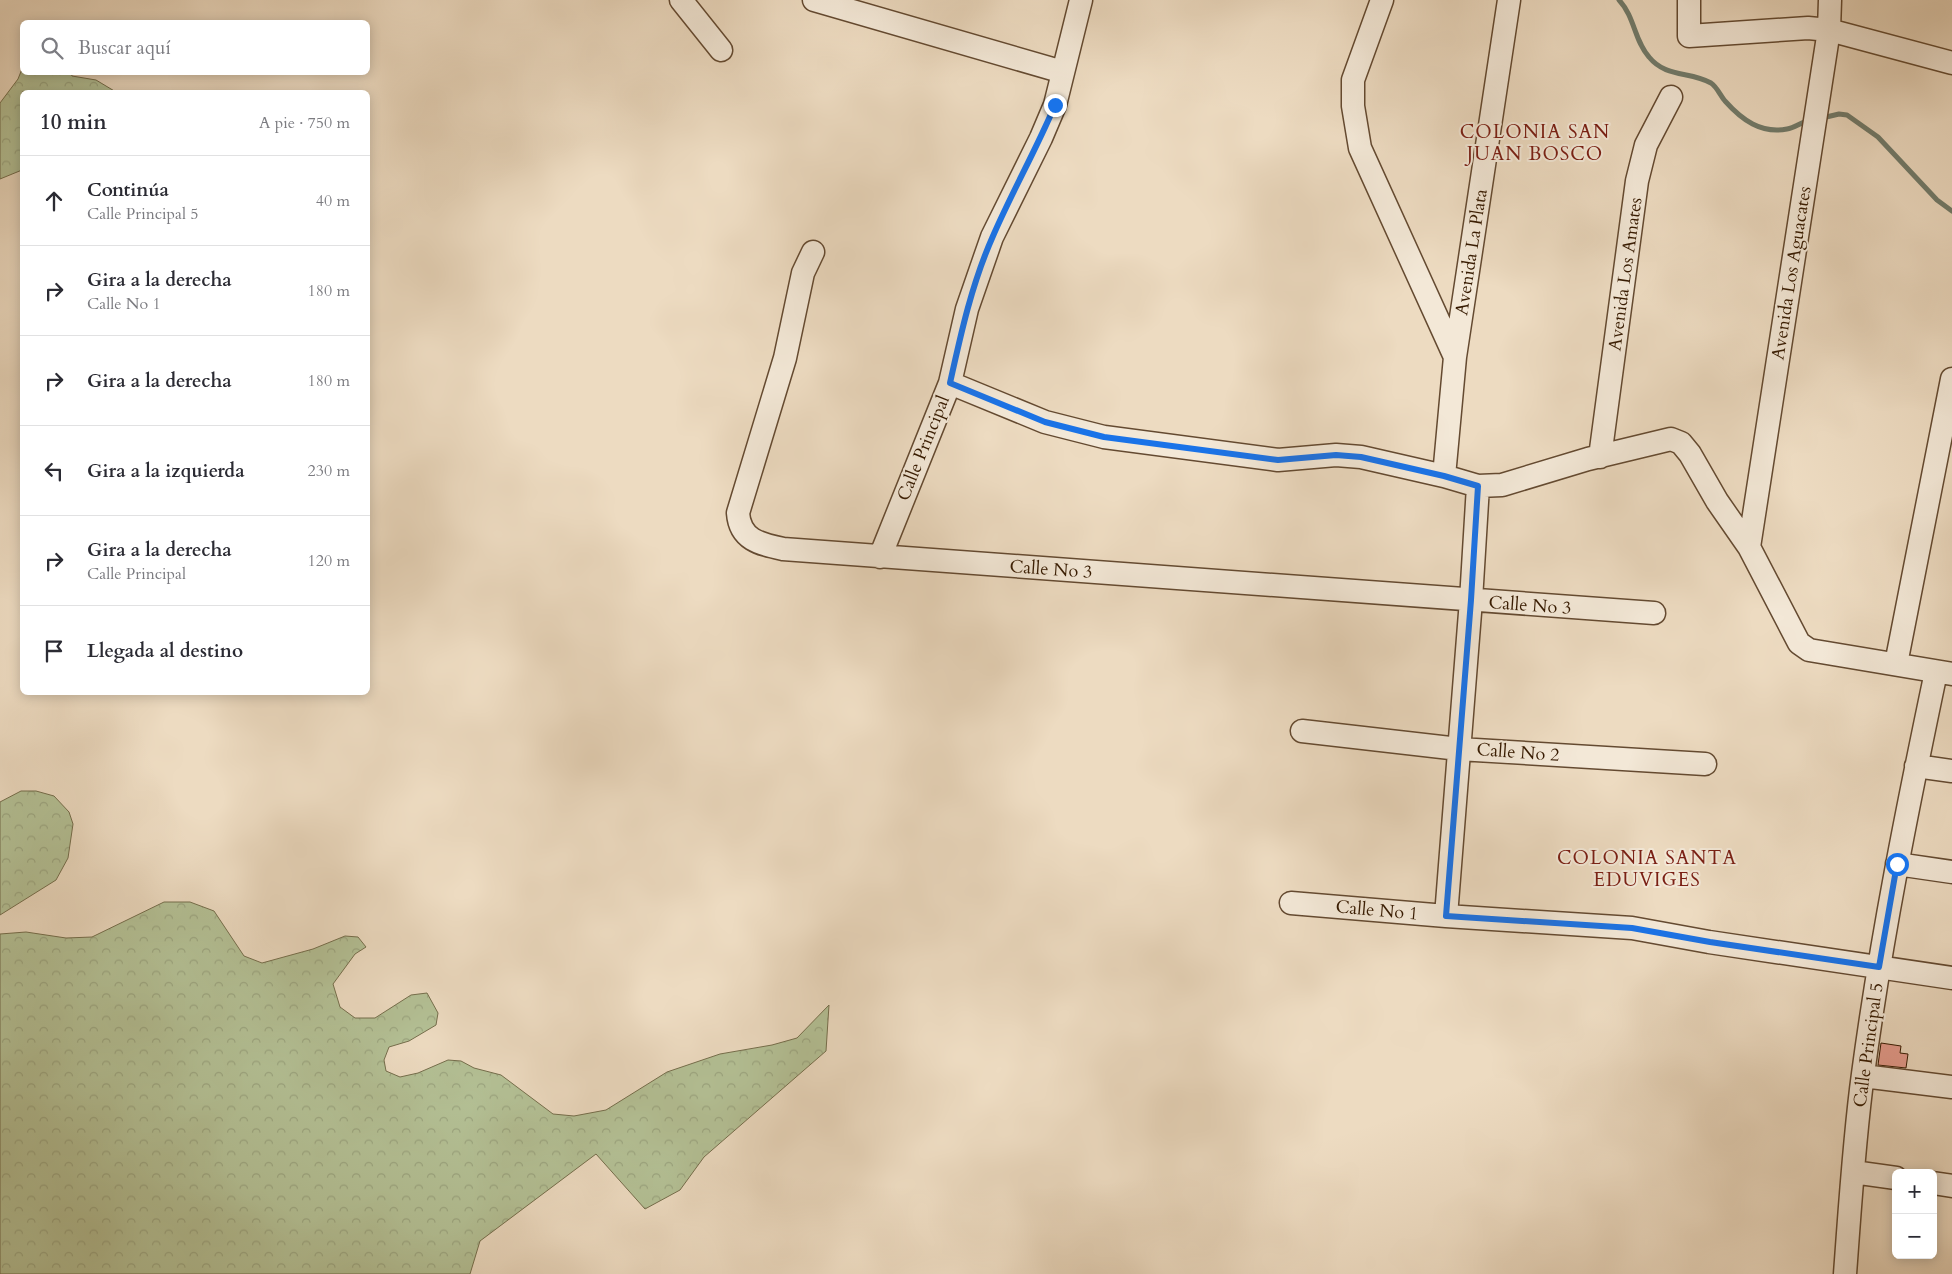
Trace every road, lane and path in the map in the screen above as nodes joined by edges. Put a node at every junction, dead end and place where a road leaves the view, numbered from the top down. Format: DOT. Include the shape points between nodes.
graph roads {
  1 [pos="681,0"];
  2 [pos="814,0"];
  3 [pos="1082,0"];
  4 [pos="1382,0"];
  5 [pos="1509,0"];
  6 [pos="1689,0"];
  7 [pos="1830,0"];
  8 [pos="1829,30"];
  9 [pos="721,50"];
  10 [pos="1952,63"];
  11 [pos="1063,72"];
  12 [pos="1670,97"];
  13 [pos="814,252"];
  14 [pos="1455,357"];
  15 [pos="1952,379"];
  16 [pos="950,383"];
  17 [pos="1600,457"];
  18 [pos="1444,476"];
  19 [pos="1478,486"];
  20 [pos="1749,546"];
  21 [pos="880,557"];
  22 [pos="1471,600"];
  23 [pos="1654,614"];
  24 [pos="1896,664"];
  25 [pos="1944,673"];
  26 [pos="1302,732"];
  27 [pos="1459,749"];
  28 [pos="1704,764"];
  29 [pos="1916,766"];
  30 [pos="1952,771"];
  31 [pos="1897,864"];
  32 [pos="1952,872"];
  33 [pos="1291,903"];
  34 [pos="1446,916"];
  35 [pos="1879,967"];
  36 [pos="1952,978"];
  37 [pos="1863,1076"];
  38 [pos="1952,1087"];
  39 [pos="1854,1172"];
  40 [pos="1892,1177"];
  41 [pos="1937,1184"];
  42 [pos="1952,1186"];
  43 [pos="1845,1274"];
  1 -- 9 [label="street"];
  2 -- 11 [label="street"];
  3 -- 11 [label="street, Calle Principal"];
  4 -- 14 [label="street" via="1354,80 1353,106 1360,148"];
  5 -- 14 [label="street, Avenida La Plata"];
  6 -- 8 [label="street" via="1689,36 1808,28"];
  7 -- 8 [label="street, Avenida Los Aguacates"];
  8 -- 10 [label="street"];
  8 -- 20 [label="street, Avenida Los Aguacates"];
  11 -- 16 [label="street, Calle Principal" via="1055,105 992,238 967,309"];
  12 -- 17 [label="street, Avenida Los Amates" via="1646,145 1637,181"];
  13 -- 21 [label="street, Calle No 3" via="803,272 785,358 742,496 739,523 751,538 783,550"];
  14 -- 18 [label="street, Avenida La Plata"];
  15 -- 24 [label="street"];
  16 -- 18 [label="street" via="1045,422 1104,437 1278,460 1336,455 1361,457"];
  16 -- 21 [label="street, Calle Principal"];
  17 -- 19 [label="street" via="1502,485"];
  17 -- 20 [label="street" via="1671,439 1681,443"];
  18 -- 19 [label="street"];
  19 -- 22 [label="street"];
  20 -- 24 [label="street" via="1804,647"];
  21 -- 22 [label="street, Calle No 3"];
  22 -- 23 [label="street, Calle No 3"];
  22 -- 27 [label="street"];
  24 -- 25 [label="street"];
  25 -- 29 [label="street, Calle Principal 5"];
  26 -- 27 [label="street, Calle No 2"];
  27 -- 28 [label="street, Calle No 2"];
  27 -- 34 [label="street"];
  29 -- 30 [label="street"];
  29 -- 31 [label="street, Calle Principal 5"];
  31 -- 32 [label="street"];
  31 -- 35 [label="street, Calle Principal 5"];
  33 -- 34 [label="street, Calle No 1"];
  34 -- 35 [label="street, Calle No 1" via="1632,928"];
  35 -- 36 [label="street, Calle No 1"];
  35 -- 37 [label="street, Calle Principal 5"];
  37 -- 38 [label="street"];
  37 -- 39 [label="street, Calle Principal 5"];
  39 -- 40 [label="street"];
  39 -- 43 [label="street, Calle Principal 5"];
  41 -- 42 [label="street"];
}
